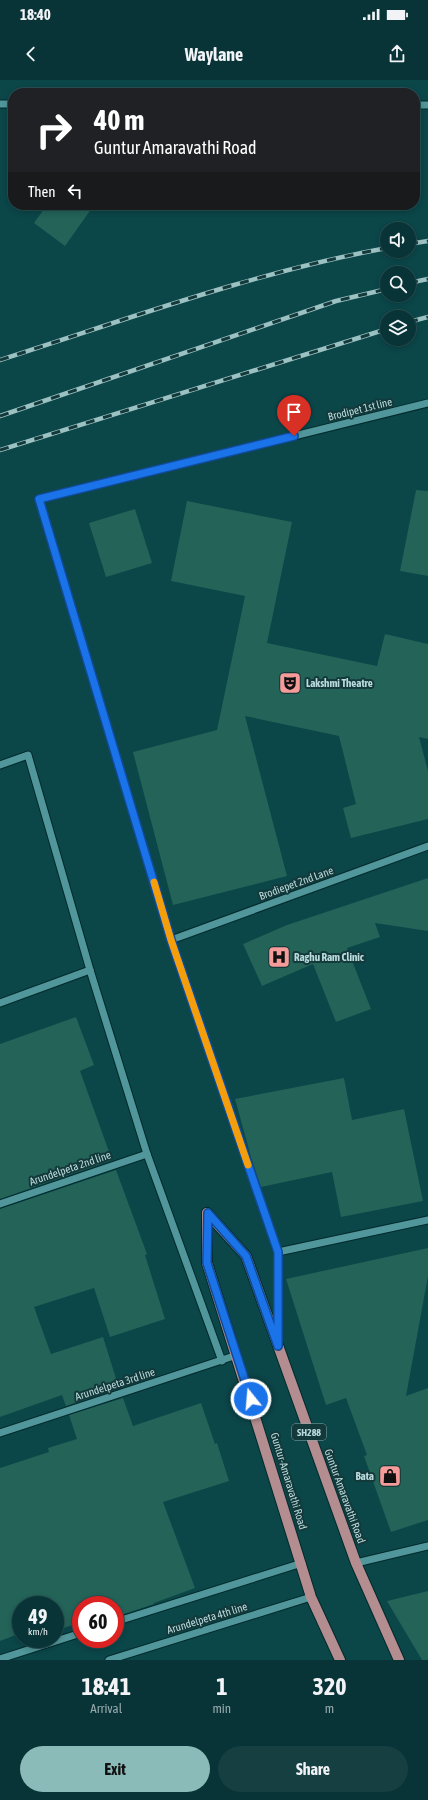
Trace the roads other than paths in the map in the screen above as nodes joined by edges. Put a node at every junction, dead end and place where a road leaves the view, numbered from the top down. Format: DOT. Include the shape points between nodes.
graph roads {
  1 [pos="428,404"];
  2 [pos="0,765"];
  3 [pos="428,846"];
  4 [pos="171,940"];
  5 [pos="90,970"];
  6 [pos="0,1003"];
  7 [pos="147,1154"];
  8 [pos="0,1204"];
  9 [pos="208,1213"];
  10 [pos="428,1220"];
  11 [pos="278,1252"];
  12 [pos="278,1346"];
  13 [pos="237,1355"];
  14 [pos="222,1361"];
  15 [pos="0,1433"];
  16 [pos="428,1546"];
  17 [pos="302,1563"];
  18 [pos="356,1563"];
  19 [pos="312,1597"];
  20 [pos="124,1619"];
  21 [pos="72,1636"];
  22 [pos="0,1659"];
  23 [pos="108,1660"];
  24 [pos="340,1660"];
  25 [pos="399,1660"];
  1 -- 4 [label="street, Brodipet 1st line" via="39,499"];
  2 -- 5 [label="street" via="28,755"];
  3 -- 4 [label="street, Brodiepet 2nd Lane"];
  4 -- 11 [label="street, Brodipet 1st line"];
  5 -- 6 [label="street"];
  5 -- 7 [label="street"];
  7 -- 8 [label="street, Arundelpeta 2nd line"];
  7 -- 14 [label="street"];
  9 -- 12 [label="main road, Guntur Amaravathi Road / SH288" via="246,1256"];
  9 -- 13 [label="main road, Guntur-Amaravathi Road / SH288" via="207,1263"];
  10 -- 11 [label="street"];
  11 -- 12 [label="street, Brodipet 1st line"];
  12 -- 18 [label="main road, Guntur Amaravathi Road / SH288"];
  13 -- 14 [label="street, Arundelpeta 3rd line"];
  13 -- 17 [label="main road, Guntur-Amaravathi Road / SH288"];
  14 -- 15 [label="street, Arundelpeta 3rd line"];
  16 -- 18 [label="street"];
  17 -- 19 [label="main road, Guntur-Amaravathi Road / SH288"];
  17 -- 20 [label="street"];
  18 -- 25 [label="main road, Guntur Amaravathi Road / SH288"];
  19 -- 23 [label="street, Arundelpeta 4th line"];
  19 -- 24 [label="main road, Guntur-Amaravathi Road / SH288"];
  21 -- 22 [label="street"];
}
